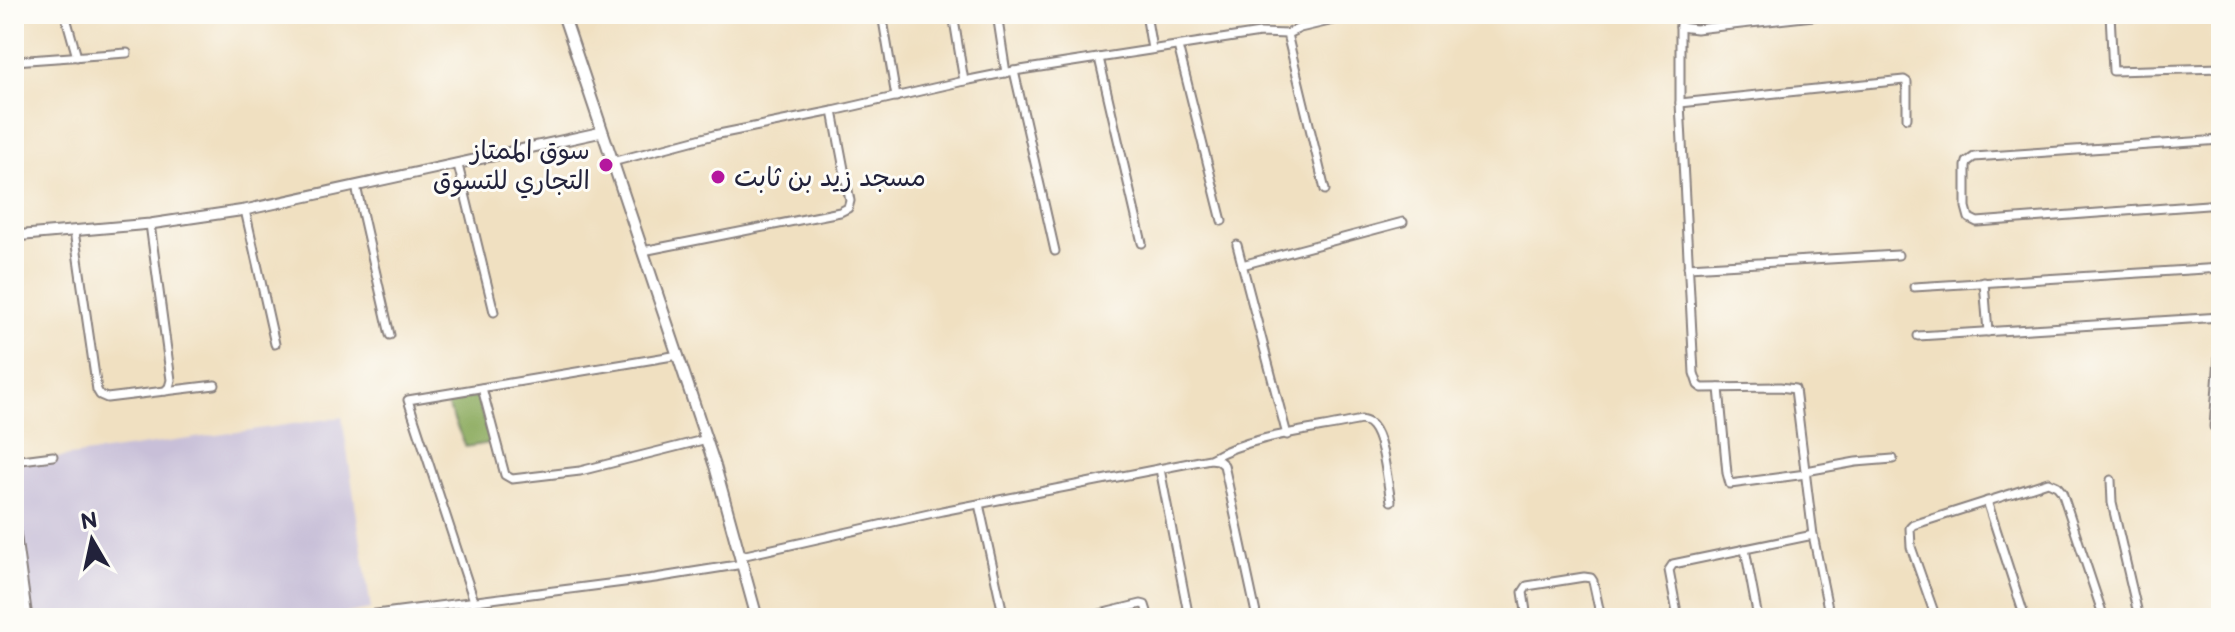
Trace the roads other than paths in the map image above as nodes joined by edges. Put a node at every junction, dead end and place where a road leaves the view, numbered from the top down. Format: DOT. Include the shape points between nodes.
graph roads {
  1 [pos="65,14"];
  2 [pos="601,14"];
  3 [pos="882,14"];
  4 [pos="953,14"];
  5 [pos="997,14"];
  6 [pos="1146,14"];
  7 [pos="1359,14"];
  8 [pos="1680,14"];
  9 [pos="1831,14"];
  10 [pos="2110,14"];
  11 [pos="564,17"];
  12 [pos="1680,27"];
  13 [pos="1287,34"];
  14 [pos="1178,46"];
  15 [pos="1152,49"];
  16 [pos="127,53"];
  17 [pos="77,57"];
  18 [pos="1099,58"];
  19 [pos="14,61"];
  20 [pos="2221,68"];
  21 [pos="1010,72"];
  22 [pos="964,81"];
  23 [pos="896,97"];
  24 [pos="1680,103"];
  25 [pos="833,111"];
  26 [pos="1907,118"];
  27 [pos="602,132"];
  28 [pos="2221,140"];
  29 [pos="612,162"];
  30 [pos="458,165"];
  31 [pos="356,186"];
  32 [pos="1325,190"];
  33 [pos="2221,204"];
  34 [pos="245,210"];
  35 [pos="1222,221"];
  36 [pos="1403,222"];
  37 [pos="150,224"];
  38 [pos="74,231"];
  39 [pos="14,236"];
  40 [pos="1142,243"];
  41 [pos="1237,245"];
  42 [pos="643,251"];
  43 [pos="1055,251"];
  44 [pos="1898,255"];
  45 [pos="1242,265"];
  46 [pos="1688,267"];
  47 [pos="2221,268"];
  48 [pos="1984,282"];
  49 [pos="1914,287"];
  50 [pos="494,312"];
  51 [pos="2221,317"];
  52 [pos="2221,329"];
  53 [pos="1988,332"];
  54 [pos="390,335"];
  55 [pos="1918,336"];
  56 [pos="275,344"];
  57 [pos="679,355"];
  58 [pos="2219,357"];
  59 [pos="215,385"];
  60 [pos="482,388"];
  61 [pos="1719,388"];
  62 [pos="165,391"];
  63 [pos="2218,415"];
  64 [pos="2214,427"];
  65 [pos="1287,435"];
  66 [pos="707,439"];
  67 [pos="53,456"];
  68 [pos="1210,459"];
  69 [pos="1893,459"];
  70 [pos="14,463"];
  71 [pos="1160,469"];
  72 [pos="1806,472"];
  73 [pos="2111,480"];
  74 [pos="14,493"];
  75 [pos="1391,501"];
  76 [pos="1987,501"];
  77 [pos="979,504"];
  78 [pos="14,517"];
  79 [pos="1813,535"];
  80 [pos="1745,549"];
  81 [pos="742,560"];
  82 [pos="474,601"];
  83 [pos="431,606"];
  84 [pos="28,618"];
  85 [pos="345,618"];
  86 [pos="433,618"];
  87 [pos="757,618"];
  88 [pos="1004,618"];
  89 [pos="1083,618"];
  90 [pos="1149,618"];
  91 [pos="1189,618"];
  92 [pos="1257,618"];
  93 [pos="1527,618"];
  94 [pos="1601,618"];
  95 [pos="1678,618"];
  96 [pos="1758,618"];
  97 [pos="1830,618"];
  98 [pos="1936,618"];
  99 [pos="2025,618"];
  100 [pos="2104,618"];
  101 [pos="2139,618"];
  1 -- 17 [label="street"];
  2 -- 11 [label="street"];
  3 -- 23 [label="street"];
  4 -- 22 [label="street"];
  5 -- 21 [label="street"];
  6 -- 15 [label="street"];
  7 -- 13 [label="street"];
  8 -- 12 [label="street"];
  9 -- 12 [label="street"];
  10 -- 20 [label="street" via="2113,71"];
  11 -- 27 [label="main road"];
  12 -- 24 [label="street"];
  13 -- 14 [label="street"];
  13 -- 32 [label="street"];
  14 -- 15 [label="street"];
  14 -- 35 [label="street"];
  15 -- 18 [label="street"];
  16 -- 17 [label="street"];
  17 -- 19 [label="street"];
  18 -- 21 [label="street"];
  18 -- 40 [label="street"];
  21 -- 22 [label="street"];
  21 -- 43 [label="street"];
  22 -- 23 [label="street"];
  23 -- 25 [label="street"];
  24 -- 26 [label="street" via="1904,80"];
  24 -- 46 [label="street"];
  25 -- 29 [label="street"];
  25 -- 42 [label="street" via="848,208"];
  27 -- 29 [label="main road"];
  27 -- 30 [label="street"];
  28 -- 33 [label="street" via="1974,157 1966,166 1966,207 1969,218 1977,222"];
  29 -- 42 [label="main road"];
  30 -- 31 [label="street"];
  30 -- 50 [label="street"];
  31 -- 34 [label="street"];
  31 -- 54 [label="street"];
  34 -- 37 [label="street"];
  34 -- 56 [label="street"];
  36 -- 45 [label="street"];
  37 -- 38 [label="street"];
  37 -- 62 [label="street" via="171,380"];
  38 -- 39 [label="street"];
  38 -- 62 [label="street" via="97,390 107,398"];
  41 -- 45 [label="street"];
  42 -- 57 [label="main road"];
  44 -- 46 [label="street"];
  45 -- 65 [label="street"];
  46 -- 61 [label="street" via="1694,373 1700,387"];
  47 -- 48 [label="street"];
  48 -- 49 [label="street"];
  48 -- 53 [label="street"];
  51 -- 53 [label="street"];
  52 -- 58 [label="street"];
  53 -- 55 [label="street"];
  57 -- 60 [label="street"];
  57 -- 66 [label="main road"];
  58 -- 63 [label="street"];
  59 -- 62 [label="street"];
  60 -- 66 [label="street" via="505,475 512,479 580,471"];
  60 -- 82 [label="street" via="408,400"];
  61 -- 72 [label="street" via="1795,389"];
  61 -- 72 [label="street" via="1730,484"];
  63 -- 64 [label="street"];
  65 -- 68 [label="street" via="1234,447"];
  65 -- 75 [label="street" via="1367,422 1380,446"];
  66 -- 81 [label="main road"];
  67 -- 70 [label="street"];
  68 -- 71 [label="street"];
  68 -- 92 [label="street" via="1224,465"];
  69 -- 72 [label="street"];
  70 -- 74 [label="street"];
  71 -- 77 [label="street"];
  71 -- 91 [label="street"];
  72 -- 79 [label="street"];
  73 -- 101 [label="street"];
  76 -- 98 [label="street" via="1910,528 1911,547"];
  76 -- 99 [label="street"];
  76 -- 100 [label="street" via="2044,483 2057,486"];
  77 -- 81 [label="street"];
  77 -- 88 [label="street"];
  78 -- 84 [label="street"];
  79 -- 80 [label="street"];
  79 -- 97 [label="street"];
  80 -- 95 [label="street" via="1671,565"];
  80 -- 96 [label="street"];
  81 -- 82 [label="street" via="655,578"];
  81 -- 87 [label="main road"];
  82 -- 83 [label="street"];
  83 -- 85 [label="street"];
  83 -- 86 [label="street"];
  89 -- 90 [label="street" via="1141,604"];
  93 -- 94 [label="street" via="1527,586 1579,577 1593,581"];
}
